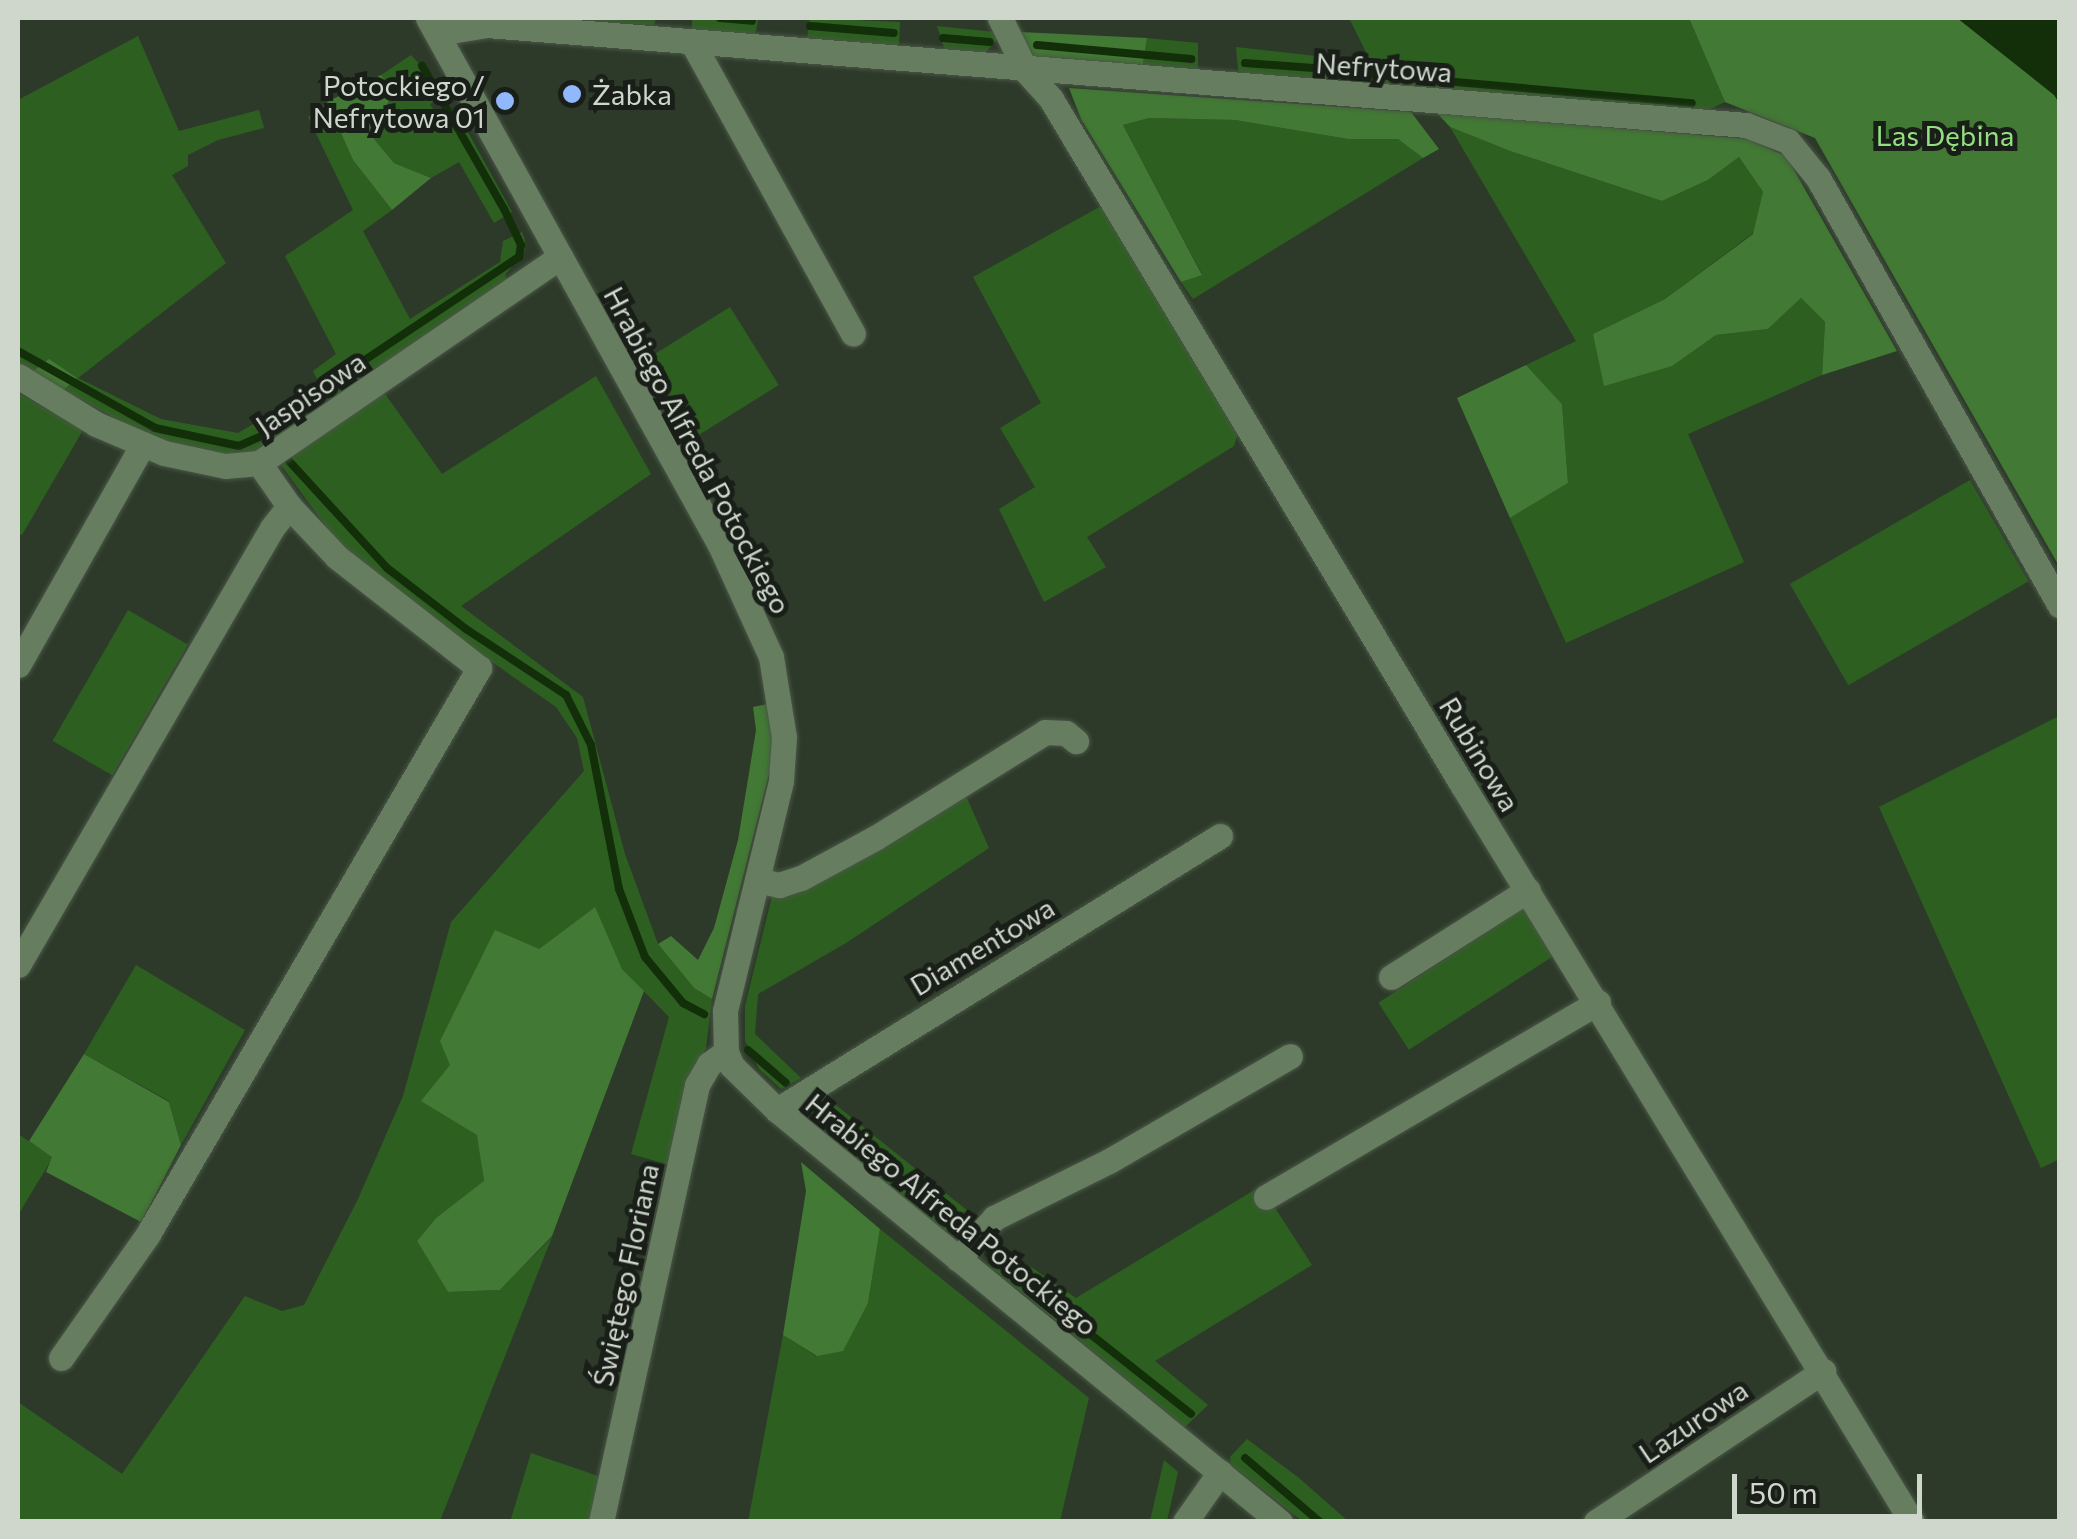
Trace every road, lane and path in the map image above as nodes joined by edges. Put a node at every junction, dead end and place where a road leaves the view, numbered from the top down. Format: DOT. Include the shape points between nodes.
graph roads {
  1 [pos="1000,18"];
  2 [pos="433,25"];
  3 [pos="692,42"];
  4 [pos="1026,70"];
  5 [pos="560,258"];
  6 [pos="853,334"];
  7 [pos="18,376"];
  8 [pos="143,444"];
  9 [pos="259,463"];
  10 [pos="290,506"];
  11 [pos="2060,606"];
  12 [pos="18,665"];
  13 [pos="1076,741"];
  14 [pos="1220,836"];
  15 [pos="757,880"];
  16 [pos="1528,890"];
  17 [pos="18,965"];
  18 [pos="1392,977"];
  19 [pos="1598,1002"];
  20 [pos="726,1052"];
  21 [pos="1290,1056"];
  22 [pos="777,1110"];
  23 [pos="1266,1197"];
  24 [pos="958,1259"];
  25 [pos="60,1358"];
  26 [pos="1823,1371"];
  27 [pos="1220,1472"];
  28 [pos="602,1522"];
  29 [pos="1186,1522"];
  30 [pos="1280,1522"];
  31 [pos="1596,1522"];
  32 [pos="1912,1522"];
  1 -- 4 [label="street, Rubinowa"];
  2 -- 3 [label="street, Nefrytowa"];
  2 -- 5 [label="street, Hrabiego Alfreda Potockiego"];
  3 -- 4 [label="street, Nefrytowa"];
  3 -- 6 [label="street"];
  4 -- 11 [label="street, Nefrytowa" via="1746,125 1788,142 1818,178"];
  4 -- 16 [label="street, Rubinowa" via="1051,98"];
  5 -- 9 [label="street, Jaspisowa"];
  5 -- 15 [label="street, Hrabiego Alfreda Potockiego" via="720,545 771,657 784,737"];
  7 -- 8 [label="street, Jaspisowa"];
  8 -- 9 [label="street, Jaspisowa" via="226,466"];
  8 -- 12 [label="street"];
  9 -- 10 [label="street"];
  10 -- 17 [label="street"];
  10 -- 25 [label="street" via="337,557 479,668 148,1234"];
  13 -- 15 [label="street" via="1045,732 801,878 779,885"];
  14 -- 22 [label="street, Diamentowa"];
  15 -- 20 [label="street, Hrabiego Alfreda Potockiego" via="725,1012"];
  16 -- 18 [label="street"];
  16 -- 19 [label="street, Rubinowa"];
  19 -- 23 [label="street"];
  19 -- 26 [label="street, Rubinowa"];
  20 -- 22 [label="street, Hrabiego Alfreda Potockiego" via="742,1078"];
  20 -- 28 [label="street, Świętego Floriana" via="709,1064 697,1086"];
  21 -- 24 [label="street" via="1109,1161 994,1218"];
  22 -- 24 [label="street, Hrabiego Alfreda Potockiego"];
  24 -- 27 [label="street, Hrabiego Alfreda Potockiego"];
  26 -- 31 [label="street, Lazurowa"];
  26 -- 32 [label="street, Rubinowa"];
  27 -- 29 [label="street"];
  27 -- 30 [label="street, Hrabiego Alfreda Potockiego"];
}
